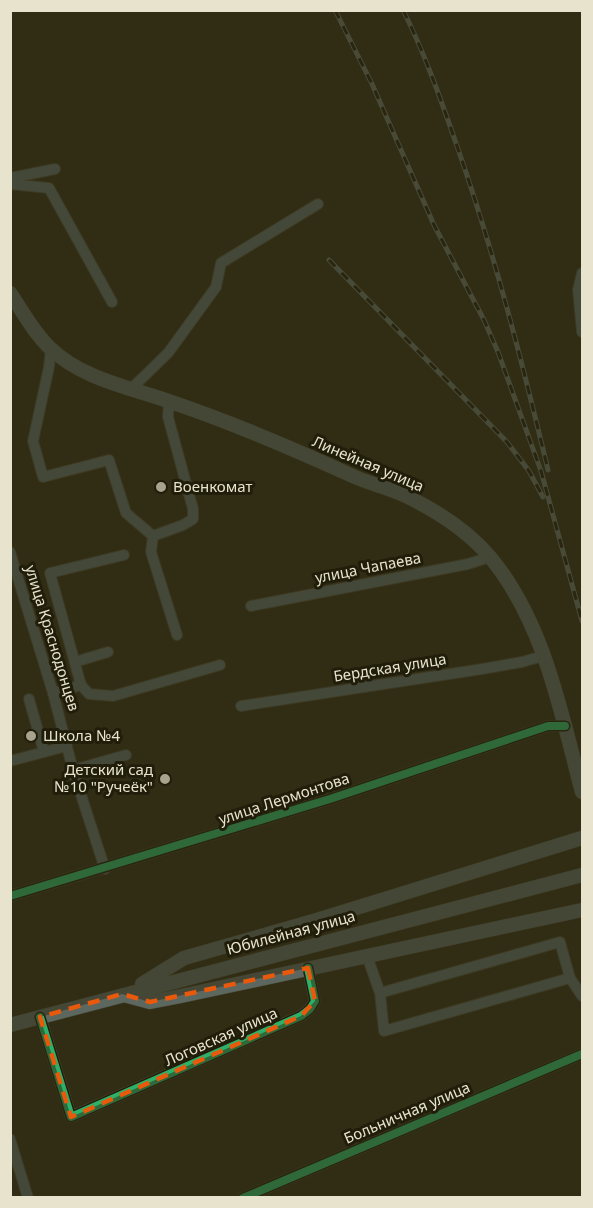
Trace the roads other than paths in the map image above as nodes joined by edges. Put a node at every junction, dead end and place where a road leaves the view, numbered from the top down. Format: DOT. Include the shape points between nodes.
graph roads {
  1 [pos="55,169"];
  2 [pos="10,178"];
  3 [pos="10,184"];
  4 [pos="318,204"];
  5 [pos="582,273"];
  6 [pos="10,293"];
  7 [pos="111,302"];
  8 [pos="582,332"];
  9 [pos="51,349"];
  10 [pos="131,389"];
  11 [pos="169,401"];
  12 [pos="153,536"];
  13 [pos="10,552"];
  14 [pos="123,555"];
  15 [pos="490,557"];
  16 [pos="13,568"];
  17 [pos="251,606"];
  18 [pos="177,635"];
  19 [pos="108,652"];
  20 [pos="543,656"];
  21 [pos="75,662"];
  22 [pos="220,665"];
  23 [pos="81,686"];
  24 [pos="53,693"];
  25 [pos="29,699"];
  26 [pos="242,706"];
  27 [pos="565,726"];
  28 [pos="67,746"];
  29 [pos="44,752"];
  30 [pos="126,755"];
  31 [pos="10,761"];
  32 [pos="73,770"];
  33 [pos="582,792"];
  34 [pos="582,838"];
  35 [pos="105,869"];
  36 [pos="582,875"];
  37 [pos="10,896"];
  38 [pos="582,910"];
  39 [pos="367,956"];
  40 [pos="308,968"];
  41 [pos="570,978"];
  42 [pos="380,993"];
  43 [pos="122,994"];
  44 [pos="582,996"];
  45 [pos="39,1017"];
  46 [pos="10,1024"];
  47 [pos="582,1054"];
  48 [pos="10,1139"];
  49 [pos="28,1197"];
  50 [pos="243,1197"];
  1 -- 2 [label="street"];
  3 -- 7 [label="street" via="49,188"];
  4 -- 10 [label="street" via="221,262 216,287 168,353"];
  5 -- 8 [label="street" via="578,290"];
  6 -- 9 [label="main road, Линейная улица"];
  9 -- 10 [label="main road, Линейная улица" via="91,374"];
  9 -- 12 [label="street" via="33,441 44,477 109,460 126,513"];
  10 -- 11 [label="main road, Линейная улица"];
  11 -- 12 [label="street" via="168,417 193,519"];
  11 -- 15 [label="main road, Линейная улица" via="405,495 448,520"];
  12 -- 18 [label="street" via="152,552"];
  13 -- 16 [label="street, улица Краснодонцев"];
  14 -- 21 [label="street" via="50,573"];
  15 -- 17 [label="street, улица Чапаева"];
  15 -- 20 [label="main road, Линейная улица" via="526,614"];
  16 -- 24 [label="street, улица Краснодонцев"];
  19 -- 21 [label="street"];
  20 -- 26 [label="street, Бердская улица"];
  20 -- 27 [label="main road, Линейная улица"];
  21 -- 23 [label="street"];
  22 -- 23 [label="street" via="113,696 90,694"];
  23 -- 24 [label="street"];
  24 -- 28 [label="street, улица Краснодонцев"];
  25 -- 29 [label="street"];
  27 -- 33 [label="main road, Линейная улица"];
  27 -- 35 [label="street, улица Лермонтова" via="548,726"];
  28 -- 29 [label="street"];
  28 -- 32 [label="street, улица Краснодонцев"];
  29 -- 31 [label="street"];
  30 -- 32 [label="street"];
  32 -- 35 [label="street, улица Краснодонцев"];
  34 -- 43 [label="main road" via="184,958"];
  35 -- 37 [label="street, улица Лермонтова"];
  36 -- 43 [label="main road, Юбилейная улица"];
  38 -- 39 [label="main road"];
  39 -- 40 [label="main road"];
  39 -- 42 [label="street"];
  40 -- 43 [label="main road" via="150,1002"];
  40 -- 45 [label="street, Логовская улица" via="315,1001 302,1016 71,1117"];
  41 -- 42 [label="street" via="560,942"];
  41 -- 42 [label="street" via="384,1031"];
  41 -- 44 [label="street"];
  43 -- 45 [label="main road, Юбилейная улица"];
  45 -- 46 [label="main road, Юбилейная улица"];
  47 -- 50 [label="street, Больничная улица"];
  48 -- 49 [label="street"];
}
